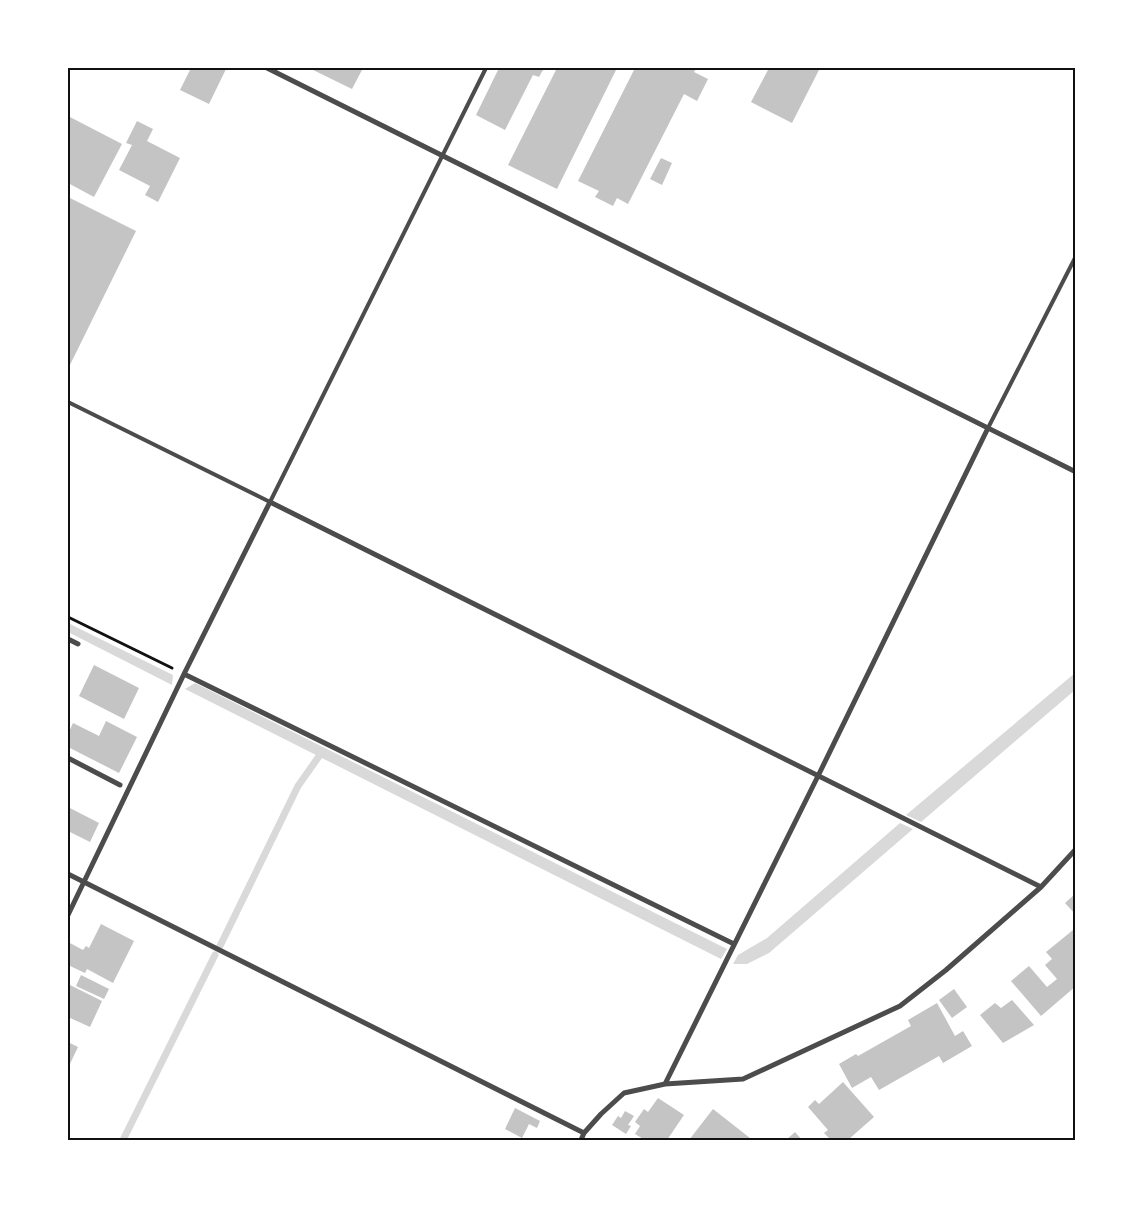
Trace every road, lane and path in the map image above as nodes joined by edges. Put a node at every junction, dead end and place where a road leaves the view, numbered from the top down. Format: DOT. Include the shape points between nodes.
graph roads {
  1 [pos="267,68"];
  2 [pos="486,68"];
  3 [pos="442,154"];
  4 [pos="1076,256"];
  5 [pos="68,402"];
  6 [pos="988,428"];
  7 [pos="1076,472"];
  8 [pos="270,502"];
  9 [pos="68,617"];
  10 [pos="68,639"];
  11 [pos="78,644"];
  12 [pos="184,674"];
  13 [pos="68,758"];
  14 [pos="818,776"];
  15 [pos="120,785"];
  16 [pos="1076,850"];
  17 [pos="68,874"];
  18 [pos="84,882"];
  19 [pos="1041,887"];
  20 [pos="68,915"];
  21 [pos="734,944"];
  22 [pos="664,1084"];
  23 [pos="584,1133"];
  24 [pos="581,1140"];
  1 -- 3 [label="street"];
  2 -- 3 [label="lane"];
  3 -- 6 [label="street"];
  3 -- 8 [label="lane"];
  4 -- 6 [label="lane"];
  5 -- 8 [label="lane"];
  6 -- 7 [label="street"];
  6 -- 14 [label="street"];
  8 -- 12 [label="street"];
  8 -- 14 [label="street"];
  9 -- 12 [label="path"];
  10 -- 11 [label="street"];
  12 -- 18 [label="street"];
  12 -- 21 [label="street"];
  13 -- 15 [label="street"];
  14 -- 19 [label="street"];
  14 -- 21 [label="street"];
  16 -- 19 [label="street"];
  17 -- 18 [label="street"];
  18 -- 20 [label="street"];
  18 -- 23 [label="street"];
  19 -- 22 [label="street" via="900,1006 743,1079"];
  21 -- 22 [label="street"];
  22 -- 23 [label="street" via="624,1093"];
  23 -- 24 [label="street"];
}
